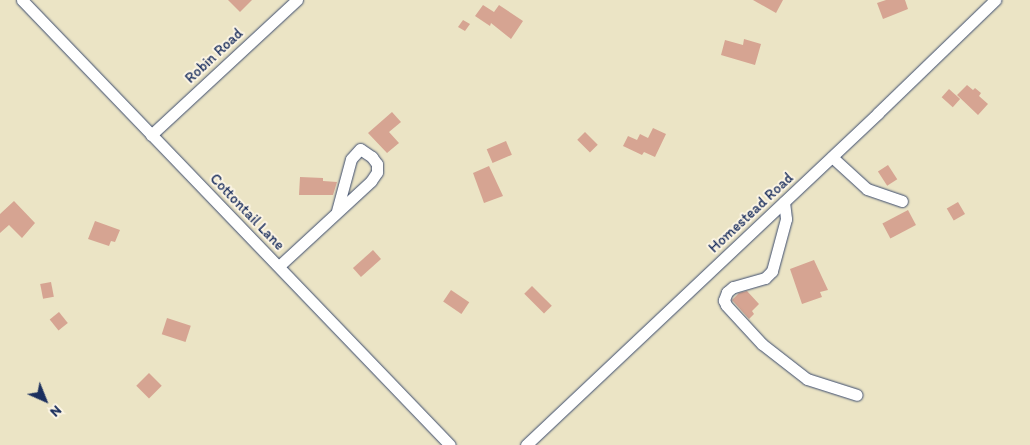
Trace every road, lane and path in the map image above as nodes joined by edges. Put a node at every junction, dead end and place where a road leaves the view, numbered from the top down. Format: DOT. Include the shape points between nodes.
graph roads {
  1 [pos="22,0"];
  2 [pos="297,0"];
  3 [pos="995,0"];
  4 [pos="151,134"];
  5 [pos="832,156"];
  6 [pos="902,201"];
  7 [pos="784,202"];
  8 [pos="337,211"];
  9 [pos="279,266"];
  10 [pos="857,395"];
  11 [pos="450,445"];
  12 [pos="526,445"];
  1 -- 4 [label="street, Cottontail Lane"];
  2 -- 4 [label="street, Robin Road"];
  3 -- 5 [label="street, Homestead Road"];
  4 -- 9 [label="street, Cottontail Lane"];
  5 -- 6 [label="street" via="866,189"];
  5 -- 7 [label="street, Homestead Road"];
  7 -- 10 [label="street" via="786,218 772,271 765,278 733,287 724,300 726,306 762,344 806,379"];
  7 -- 12 [label="street, Homestead Road"];
  8 -- 8 [label="street" via="377,172 377,164 372,157 360,149 351,160"];
  8 -- 9 [label="street"];
  9 -- 11 [label="street, Cottontail Lane"];
}
